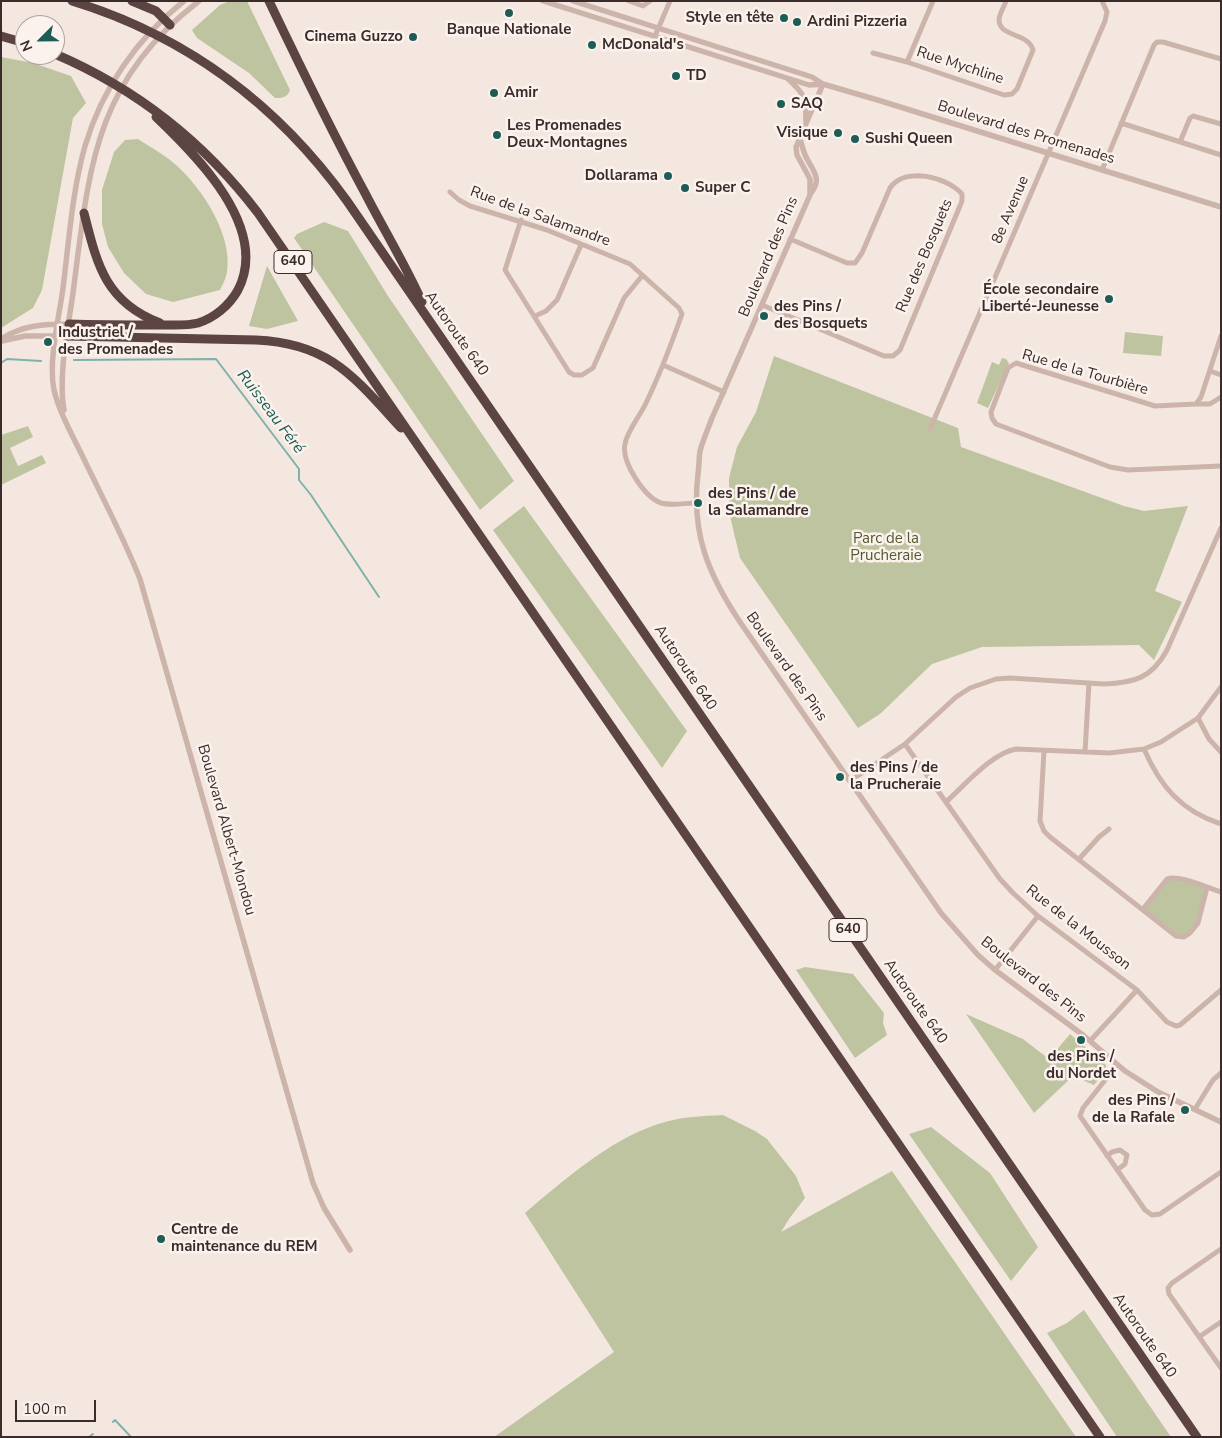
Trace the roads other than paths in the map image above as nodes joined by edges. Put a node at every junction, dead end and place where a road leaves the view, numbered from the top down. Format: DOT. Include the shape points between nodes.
graph roads {
  1 [pos="72,1"];
  2 [pos="132,1"];
  3 [pos="184,1"];
  4 [pos="200,1"];
  5 [pos="269,1"];
  6 [pos="543,1"];
  7 [pos="573,1"];
  8 [pos="629,1"];
  9 [pos="650,1"];
  10 [pos="670,1"];
  11 [pos="933,1"];
  12 [pos="1006,1"];
  13 [pos="1102,1"];
  14 [pos="167,22"];
  15 [pos="658,29"];
  16 [pos="1,36"];
  17 [pos="655,36"];
  18 [pos="15,40"];
  19 [pos="873,53"];
  20 [pos="65,59"];
  21 [pos="1221,59"];
  22 [pos="907,62"];
  23 [pos="786,78"];
  24 [pos="822,84"];
  25 [pos="136,97"];
  26 [pos="1121,123"];
  27 [pos="1221,124"];
  28 [pos="806,125"];
  29 [pos="1180,142"];
  30 [pos="1049,153"];
  31 [pos="1221,155"];
  32 [pos="1102,170"];
  33 [pos="450,192"];
  34 [pos="1221,207"];
  35 [pos="84,213"];
  36 [pos="521,220"];
  37 [pos="790,239"];
  38 [pos="581,245"];
  39 [pos="642,276"];
  40 [pos="762,305"];
  41 [pos="535,316"];
  42 [pos="431,322"];
  43 [pos="58,324"];
  44 [pos="69,324"];
  45 [pos="164,325"];
  46 [pos="56,336"];
  47 [pos="67,336"];
  48 [pos="1221,336"];
  49 [pos="1,340"];
  50 [pos="663,365"];
  51 [pos="1210,371"];
  52 [pos="1221,375"];
  53 [pos="724,392"];
  54 [pos="1221,397"];
  55 [pos="1196,404"];
  56 [pos="66,420"];
  57 [pos="930,429"];
  58 [pos="422,451"];
  59 [pos="1221,466"];
  60 [pos="695,503"];
  61 [pos="1221,528"];
  62 [pos="1088,683"];
  63 [pos="1221,687"];
  64 [pos="1198,718"];
  65 [pos="905,744"];
  66 [pos="1144,749"];
  67 [pos="1044,751"];
  68 [pos="1085,752"];
  69 [pos="1221,752"];
  70 [pos="850,781"];
  71 [pos="946,802"];
  72 [pos="1221,824"];
  73 [pos="1109,829"];
  74 [pos="1080,859"];
  75 [pos="1207,888"];
  76 [pos="1221,892"];
  77 [pos="1142,909"];
  78 [pos="1038,916"];
  79 [pos="995,970"];
  80 [pos="1137,990"];
  81 [pos="1221,990"];
  82 [pos="1090,1041"];
  83 [pos="1117,1065"];
  84 [pos="1221,1073"];
  85 [pos="1195,1109"];
  86 [pos="1221,1122"];
  87 [pos="1107,1156"];
  88 [pos="1117,1170"];
  89 [pos="1221,1172"];
  90 [pos="1221,1249"];
  91 [pos="350,1250"];
  92 [pos="1221,1322"];
  93 [pos="1199,1337"];
  94 [pos="1221,1368"];
  95 [pos="1100,1437"];
  96 [pos="1197,1437"];
  1 -- 42 [label="highway, Autoroute 640 / 640" via="134,24 176,45 238,86 272,115 303,145 348,201"];
  2 -- 14 [label="highway" via="151,8"];
  3 -- 14 [label="street"];
  4 -- 14 [label="street"];
  5 -- 42 [label="highway"];
  6 -- 17 [label="street, Boulevard des Promenades"];
  7 -- 15 [label="street, Boulevard des Promenades"];
  8 -- 9 [label="street" via="643,6"];
  10 -- 15 [label="street"];
  11 -- 22 [label="street"];
  12 -- 22 [label="street, Rue Mychline" via="999,23 1003,29 1029,41 1033,50 1017,90 1012,94 1004,95"];
  13 -- 30 [label="street, 8e Avenue" via="1107,12 1105,20"];
  14 -- 35 [label="street" via="135,65 114,102 94,155"];
  14 -- 43 [label="street" via="140,44 120,70 91,130 78,177"];
  15 -- 17 [label="street"];
  15 -- 24 [label="street, Boulevard des Promenades" via="812,77"];
  16 -- 18 [label="highway"];
  17 -- 23 [label="street, Boulevard des Promenades"];
  19 -- 22 [label="street, Rue Mychline"];
  20 -- 25 [label="highway, 640"];
  21 -- 26 [label="street" via="1158,42"];
  23 -- 24 [label="street, Boulevard des Promenades" via="810,85"];
  23 -- 28 [label="street" via="803,95"];
  24 -- 28 [label="street"];
  24 -- 30 [label="street, Boulevard des Promenades"];
  25 -- 45 [label="highway" via="187,147 212,179 235,216 246,252 241,283 221,310 193,324"];
  25 -- 58 [label="highway, 640" via="194,142 239,189"];
  26 -- 29 [label="street"];
  26 -- 32 [label="street"];
  27 -- 29 [label="street" via="1193,116"];
  28 -- 37 [label="street, Boulevard des Pins" via="800,139 816,178 816,186"];
  29 -- 31 [label="street"];
  30 -- 32 [label="street, Boulevard des Promenades"];
  30 -- 57 [label="street, 8e Avenue"];
  32 -- 34 [label="street, Boulevard des Promenades"];
  33 -- 36 [label="street, Rue de la Salamandre" via="470,206"];
  35 -- 44 [label="street"];
  35 -- 45 [label="highway" via="95,257 112,288 138,314"];
  36 -- 38 [label="street, Rue de la Salamandre"];
  36 -- 41 [label="street" via="505,270"];
  37 -- 40 [label="street, Boulevard des Pins"];
  37 -- 40 [label="street, Rue des Bosquets" via="847,263 855,263 890,188 896,182 916,175 926,176 957,188 962,194 962,201 900,350 893,356 884,356"];
  38 -- 39 [label="street, Rue de la Salamandre" via="630,264"];
  38 -- 41 [label="street" via="557,300"];
  39 -- 41 [label="street" via="624,298 593,368 582,375 569,372"];
  39 -- 50 [label="street, Rue de la Salamandre" via="667,296 682,314"];
  40 -- 53 [label="street, Boulevard des Pins"];
  42 -- 96 [label="highway, Autoroute 640 / 640"];
  43 -- 44 [label="street"];
  43 -- 46 [label="street"];
  43 -- 49 [label="street" via="24,327"];
  44 -- 45 [label="highway"];
  44 -- 47 [label="street"];
  46 -- 47 [label="street"];
  46 -- 49 [label="street"];
  46 -- 56 [label="street, Boulevard Albert-Mondou" via="53,383"];
  47 -- 56 [label="street, Boulevard Albert-Mondou" via="62,391"];
  47 -- 58 [label="highway" via="263,340 303,347 350,374"];
  48 -- 51 [label="street"];
  50 -- 53 [label="street"];
  50 -- 60 [label="street, Rue de la Salamandre" via="639,418 627,436 624,453 650,497 662,503"];
  51 -- 52 [label="street"];
  51 -- 55 [label="street"];
  53 -- 60 [label="street, Boulevard des Pins" via="700,451"];
  54 -- 55 [label="street, Rue de la Tourbière" via="1210,404"];
  55 -- 59 [label="street, Rue de la Tourbière" via="1155,406 1016,363 1008,368 991,412 996,424 1110,466 1128,470"];
  56 -- 91 [label="street, Boulevard Albert-Mondou" via="140,580 314,1183 324,1208"];
  58 -- 95 [label="highway, 640"];
  60 -- 70 [label="street, Boulevard des Pins" via="706,558 716,583"];
  61 -- 62 [label="street" via="1167,650 1155,668 1148,675 1130,682"];
  62 -- 65 [label="street" via="1010,678 986,682 956,697"];
  62 -- 68 [label="street"];
  63 -- 64 [label="street"];
  64 -- 66 [label="street"];
  64 -- 69 [label="street" via="1209,739"];
  65 -- 70 [label="street"];
  65 -- 71 [label="street, Rue de la Mousson"];
  66 -- 68 [label="street"];
  66 -- 72 [label="street" via="1154,772 1176,800"];
  67 -- 68 [label="street"];
  67 -- 71 [label="street" via="1006,750"];
  67 -- 74 [label="street" via="1042,826 1050,837"];
  70 -- 79 [label="street, Boulevard des Pins" via="941,913 978,956"];
  71 -- 78 [label="street, Rue de la Mousson" via="1000,879"];
  73 -- 74 [label="street"];
  74 -- 77 [label="street"];
  75 -- 76 [label="street"];
  75 -- 77 [label="street" via="1170,877"];
  75 -- 77 [label="street" via="1198,923 1184,937 1176,936"];
  78 -- 79 [label="street"];
  78 -- 80 [label="street, Rue de la Mousson"];
  79 -- 82 [label="street, Boulevard des Pins"];
  80 -- 81 [label="street, Rue de la Mousson" via="1167,1022 1176,1026 1184,1023"];
  80 -- 82 [label="street"];
  82 -- 83 [label="street, Boulevard des Pins"];
  83 -- 85 [label="street, Boulevard des Pins" via="1148,1086"];
  83 -- 87 [label="street" via="1082,1108 1080,1116"];
  84 -- 85 [label="street"];
  85 -- 86 [label="street, Boulevard des Pins"];
  87 -- 88 [label="street"];
  87 -- 88 [label="street" via="1120,1150 1127,1155 1126,1164"];
  88 -- 89 [label="street" via="1152,1216"];
  90 -- 93 [label="street" via="1168,1288"];
  92 -- 93 [label="street"];
  93 -- 94 [label="street"];
}
